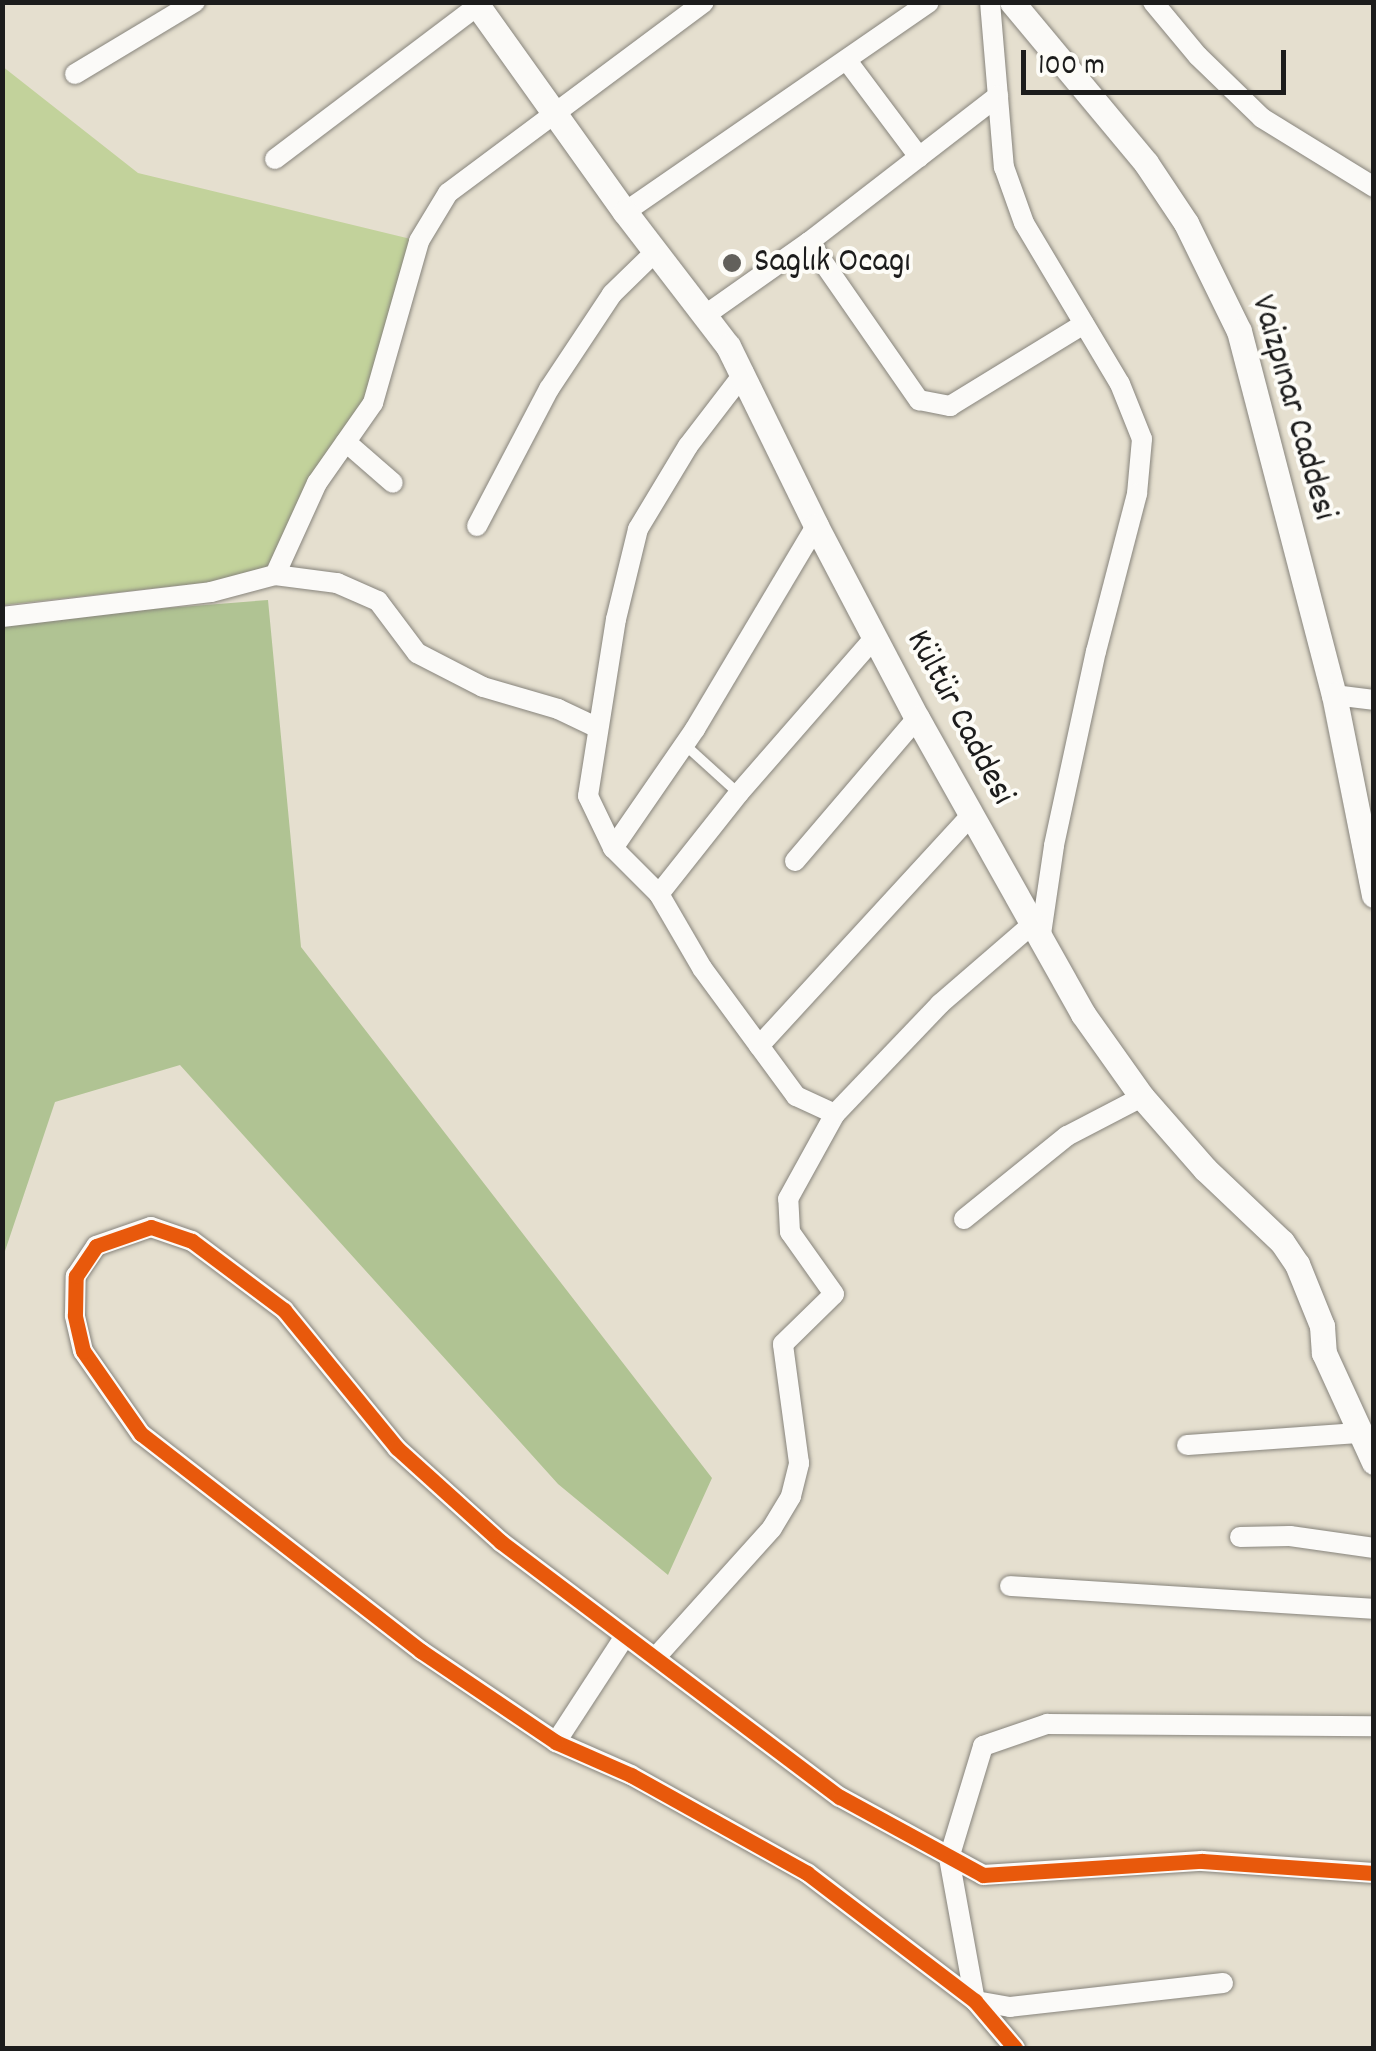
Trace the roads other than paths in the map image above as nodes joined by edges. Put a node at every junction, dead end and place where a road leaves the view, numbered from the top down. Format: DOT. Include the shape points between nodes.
graph roads {
  1 [pos="195,2"];
  2 [pos="704,2"];
  3 [pos="929,2"];
  4 [pos="990,2"];
  5 [pos="1012,2"];
  6 [pos="1154,2"];
  7 [pos="476,4"];
  8 [pos="848,62"];
  9 [pos="75,74"];
  10 [pos="998,96"];
  11 [pos="554,112"];
  12 [pos="918,157"];
  13 [pos="275,159"];
  14 [pos="1374,187"];
  15 [pos="625,212"];
  16 [pos="809,242"];
  17 [pos="655,252"];
  18 [pos="704,316"];
  19 [pos="1084,324"];
  20 [pos="744,373"];
  21 [pos="346,442"];
  22 [pos="394,483"];
  23 [pos="477,526"];
  24 [pos="816,526"];
  25 [pos="274,575"];
  26 [pos="2,617"];
  27 [pos="876,636"];
  28 [pos="1334,695"];
  29 [pos="1374,700"];
  30 [pos="918,718"];
  31 [pos="598,728"];
  32 [pos="683,744"];
  33 [pos="739,793"];
  34 [pos="972,814"];
  35 [pos="613,848"];
  36 [pos="795,861"];
  37 [pos="659,894"];
  38 [pos="1374,895"];
  39 [pos="1037,932"];
  40 [pos="760,1046"];
  41 [pos="1142,1097"];
  42 [pos="834,1114"];
  43 [pos="964,1219"];
  44 [pos="1359,1433"];
  45 [pos="1187,1445"];
  46 [pos="1374,1462"];
  47 [pos="1240,1537"];
  48 [pos="1374,1548"];
  49 [pos="1010,1586"];
  50 [pos="1374,1609"];
  51 [pos="625,1636"];
  52 [pos="656,1656"];
  53 [pos="1374,1726"];
  54 [pos="556,1742"];
  55 [pos="949,1858"];
  56 [pos="1374,1874"];
  57 [pos="1224,1983"];
  58 [pos="975,2001"];
  59 [pos="1016,2048"];
  1 -- 9 [label="street"];
  2 -- 11 [label="street"];
  3 -- 8 [label="street"];
  4 -- 10 [label="street"];
  5 -- 28 [label="street, Vaizpınar Caddesi" via="1146,163 1214,274 1252,370"];
  6 -- 14 [label="street" via="1262,118"];
  7 -- 11 [label="street, Kültür Caddesi"];
  7 -- 13 [label="street"];
  8 -- 12 [label="street"];
  8 -- 15 [label="street"];
  10 -- 12 [label="street"];
  10 -- 19 [label="street" via="1004,167 1024,223"];
  11 -- 15 [label="street, Kültür Caddesi"];
  11 -- 21 [label="street" via="448,193 420,241 373,404"];
  12 -- 16 [label="street"];
  15 -- 17 [label="street, Kültür Caddesi"];
  16 -- 18 [label="street"];
  16 -- 19 [label="street" via="919,400 950,406"];
  17 -- 18 [label="street, Kültür Caddesi"];
  17 -- 23 [label="street" via="612,294 549,389"];
  18 -- 20 [label="street, Kültür Caddesi"];
  19 -- 39 [label="street" via="1120,384 1142,439 1137,494 1096,651"];
  20 -- 24 [label="street, Kültür Caddesi"];
  20 -- 31 [label="street" via="688,446 638,529"];
  21 -- 22 [label="street"];
  21 -- 25 [label="street" via="316,483"];
  24 -- 27 [label="street, Kültür Caddesi"];
  24 -- 32 [label="street"];
  25 -- 26 [label="street" via="211,592"];
  25 -- 31 [label="street" via="337,583 378,601 417,653 483,687"];
  27 -- 30 [label="street, Kültür Caddesi"];
  27 -- 33 [label="street"];
  28 -- 29 [label="street"];
  28 -- 38 [label="street, Vaizpınar Caddesi"];
  30 -- 34 [label="street, Kültür Caddesi"];
  30 -- 36 [label="street"];
  31 -- 35 [label="street" via="588,796"];
  32 -- 33 [label="lane"];
  32 -- 35 [label="street"];
  33 -- 37 [label="street"];
  34 -- 39 [label="street, Kültür Caddesi"];
  34 -- 40 [label="street"];
  35 -- 37 [label="street"];
  37 -- 40 [label="street" via="702,968"];
  39 -- 41 [label="street, Kültür Caddesi" via="1083,1014"];
  39 -- 42 [label="street" via="940,1004"];
  40 -- 42 [label="street" via="796,1096"];
  41 -- 43 [label="street" via="1067,1136"];
  41 -- 44 [label="street, Kültür Caddesi" via="1297,1264 1322,1326 1324,1353"];
  42 -- 52 [label="street" via="788,1199 790,1232 834,1294 783,1344 800,1464 792,1496 772,1528"];
  44 -- 45 [label="street"];
  44 -- 46 [label="street, Kültür Caddesi"];
  47 -- 48 [label="street" via="1290,1536"];
  49 -- 50 [label="street"];
  51 -- 52 [label="street"];
  51 -- 54 [label="street"];
  51 -- 54 [label="street" via="501,1542 397,1448 284,1310 192,1241 151,1227 96,1246 76,1276 83,1351 140,1434 421,1651"];
  52 -- 55 [label="street" via="840,1798"];
  53 -- 55 [label="street" via="1048,1724 984,1746"];
  54 -- 58 [label="street" via="631,1775 807,1873"];
  55 -- 56 [label="street" via="983,1875 1202,1861"];
  55 -- 58 [label="street"];
  57 -- 58 [label="street" via="1010,2007"];
  58 -- 59 [label="street"];
}
